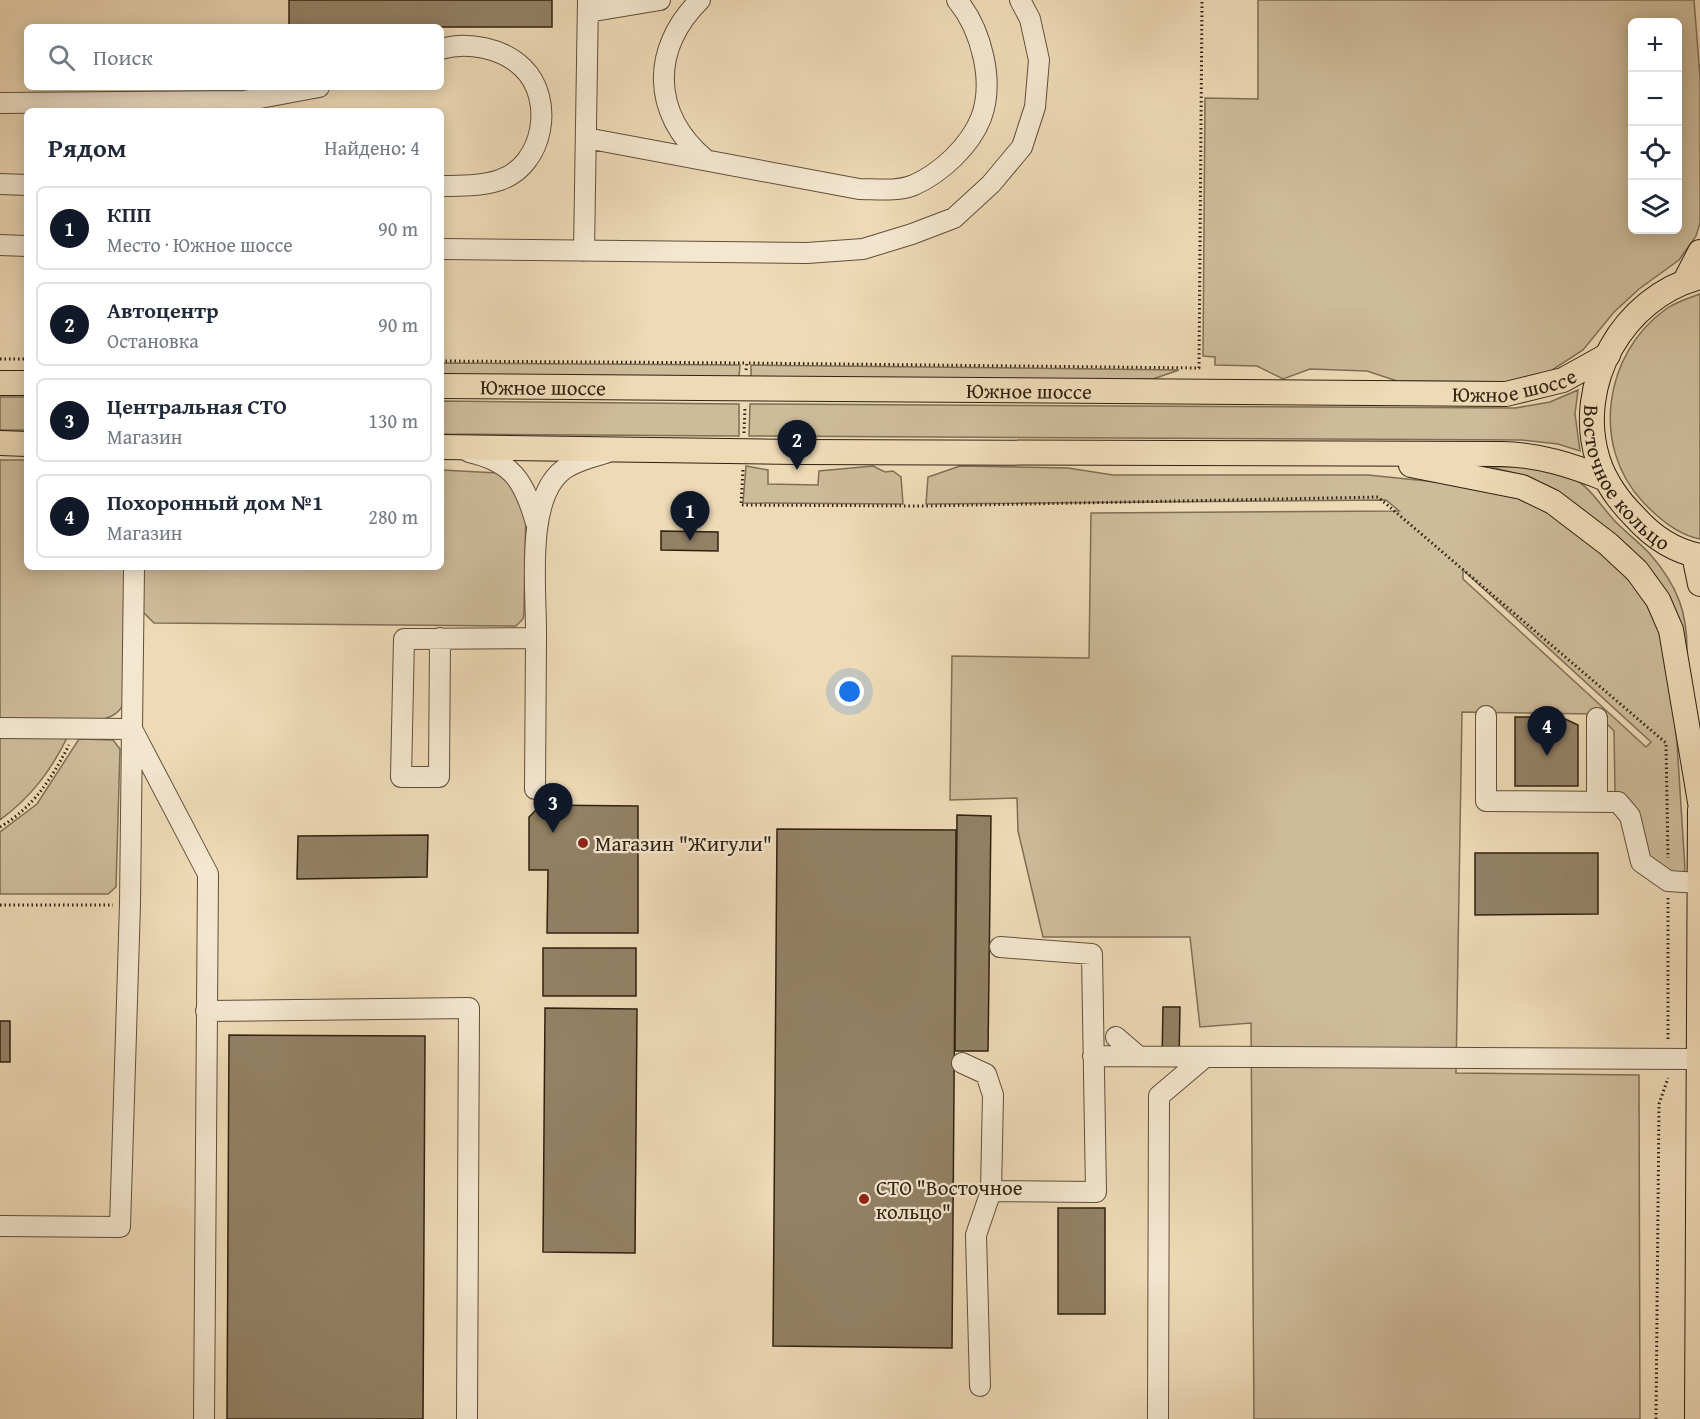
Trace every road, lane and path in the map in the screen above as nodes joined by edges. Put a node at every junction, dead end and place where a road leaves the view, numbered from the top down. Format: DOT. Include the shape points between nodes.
graph roads {
  1 [pos="660,0"];
  2 [pos="700,0"];
  3 [pos="957,0"];
  4 [pos="1020,0"];
  5 [pos="1202,0"];
  6 [pos="588,6"];
  7 [pos="444,48"];
  8 [pos="303,90"];
  9 [pos="0,103"];
  10 [pos="586,138"];
  11 [pos="706,160"];
  12 [pos="0,184"];
  13 [pos="24,184"];
  14 [pos="444,186"];
  15 [pos="0,245"];
  16 [pos="24,246"];
  17 [pos="444,249"];
  18 [pos="584,251"];
  19 [pos="1700,252"];
  20 [pos="1692,279"];
  21 [pos="1608,355"];
  22 [pos="0,358"];
  23 [pos="24,359"];
  24 [pos="444,361"];
  25 [pos="747,363"];
  26 [pos="0,383"];
  27 [pos="24,383"];
  28 [pos="444,386"];
  29 [pos="745,389"];
  30 [pos="0,443"];
  31 [pos="24,444"];
  32 [pos="444,447"];
  33 [pos="444,447"];
  34 [pos="619,449"];
  35 [pos="744,451"];
  36 [pos="1295,453"];
  37 [pos="1606,479"];
  38 [pos="537,523"];
  39 [pos="1697,556"];
  40 [pos="134,570"];
  41 [pos="1700,584"];
  42 [pos="440,638"];
  43 [pos="536,638"];
  44 [pos="1486,716"];
  45 [pos="1597,718"];
  46 [pos="0,728"];
  47 [pos="78,728"];
  48 [pos="132,729"];
  49 [pos="535,789"];
  50 [pos="1597,802"];
  51 [pos="1700,802"];
  52 [pos="1700,810"];
  53 [pos="0,827"];
  54 [pos="1668,881"];
  55 [pos="1699,883"];
  56 [pos="130,904"];
  57 [pos="0,905"];
  58 [pos="1000,947"];
  59 [pos="206,1011"];
  60 [pos="1116,1036"];
  61 [pos="1094,1056"];
  62 [pos="1138,1056"];
  63 [pos="1205,1057"];
  64 [pos="1668,1059"];
  65 [pos="1698,1059"];
  66 [pos="962,1063"];
  67 [pos="991,1191"];
  68 [pos="0,1226"];
  69 [pos="980,1386"];
  70 [pos="204,1419"];
  71 [pos="467,1419"];
  72 [pos="1158,1419"];
  73 [pos="1656,1419"];
  74 [pos="1696,1419"];
  1 -- 6 [label="street"];
  2 -- 11 [label="street" via="685,17 666,51 664,94 685,142"];
  3 -- 11 [label="street" via="980,38 984,96 981,117 969,138 932,175 912,186 859,189"];
  4 -- 18 [label="street" via="1030,19 1039,60 1035,107 1022,147 991,184 954,218 863,249 807,253"];
  5 -- 25 [label="path" via="1198,368"];
  6 -- 10 [label="street"];
  7 -- 14 [label="street" via="489,48 522,68 536,89 542,116 537,141 525,165 501,180"];
  8 -- 9 [label="street" via="244,101"];
  10 -- 11 [label="street"];
  10 -- 18 [label="street"];
  12 -- 13 [label="street"];
  15 -- 16 [label="street"];
  17 -- 18 [label="street"];
  19 -- 20 [label="main road"];
  20 -- 21 [label="main road, Восточное кольцо" via="1647,304 1631,318"];
  21 -- 29 [label="main road, Южное шоссе" via="1563,380 1506,394"];
  21 -- 37 [label="main road, Восточное кольцо" via="1598,376 1592,414 1598,460"];
  22 -- 23 [label="path"];
  24 -- 25 [label="path"];
  25 -- 29 [label="path"];
  26 -- 27 [label="main road"];
  28 -- 29 [label="main road, Южное шоссе"];
  29 -- 35 [label="path"];
  30 -- 31 [label="main road"];
  32 -- 34 [label="main road"];
  33 -- 38 [label="street" via="502,463 528,495"];
  34 -- 35 [label="main road"];
  34 -- 38 [label="street" via="589,457 563,470 547,489"];
  35 -- 36 [label="main road"];
  35 -- 54 [label="path" via="741,505 938,506 1378,497 1666,743"];
  36 -- 37 [label="main road" via="1532,455"];
  36 -- 51 [label="main road" via="1379,460 1522,487 1553,502 1608,544 1637,571 1658,600 1671,630"];
  37 -- 39 [label="main road, Восточное кольцо" via="1649,532"];
  38 -- 43 [label="street"];
  39 -- 41 [label="main road"];
  40 -- 48 [label="street"];
  42 -- 42 [label="street" via="404,639 401,777 439,777"];
  42 -- 43 [label="street"];
  43 -- 49 [label="street"];
  44 -- 50 [label="street" via="1485,801"];
  45 -- 50 [label="street"];
  46 -- 47 [label="street"];
  47 -- 48 [label="street"];
  47 -- 53 [label="path" via="44,788"];
  48 -- 56 [label="street"];
  48 -- 59 [label="street" via="208,874"];
  50 -- 54 [label="street" via="1618,802 1630,816 1641,862"];
  52 -- 55 [label="main road"];
  54 -- 55 [label="street"];
  54 -- 64 [label="path"];
  55 -- 65 [label="main road"];
  56 -- 57 [label="path"];
  56 -- 68 [label="street" via="120,1227"];
  58 -- 61 [label="street" via="1092,954"];
  59 -- 70 [label="street"];
  59 -- 71 [label="street" via="469,1008"];
  60 -- 62 [label="street"];
  61 -- 62 [label="street"];
  61 -- 67 [label="street" via="1096,1192"];
  62 -- 63 [label="street"];
  63 -- 64 [label="street"];
  63 -- 72 [label="street" via="1160,1096"];
  64 -- 65 [label="street"];
  64 -- 73 [label="path" via="1668,1078 1659,1104"];
  65 -- 74 [label="main road"];
  66 -- 67 [label="street" via="986,1074 993,1095"];
  67 -- 69 [label="street" via="976,1235"];
}
